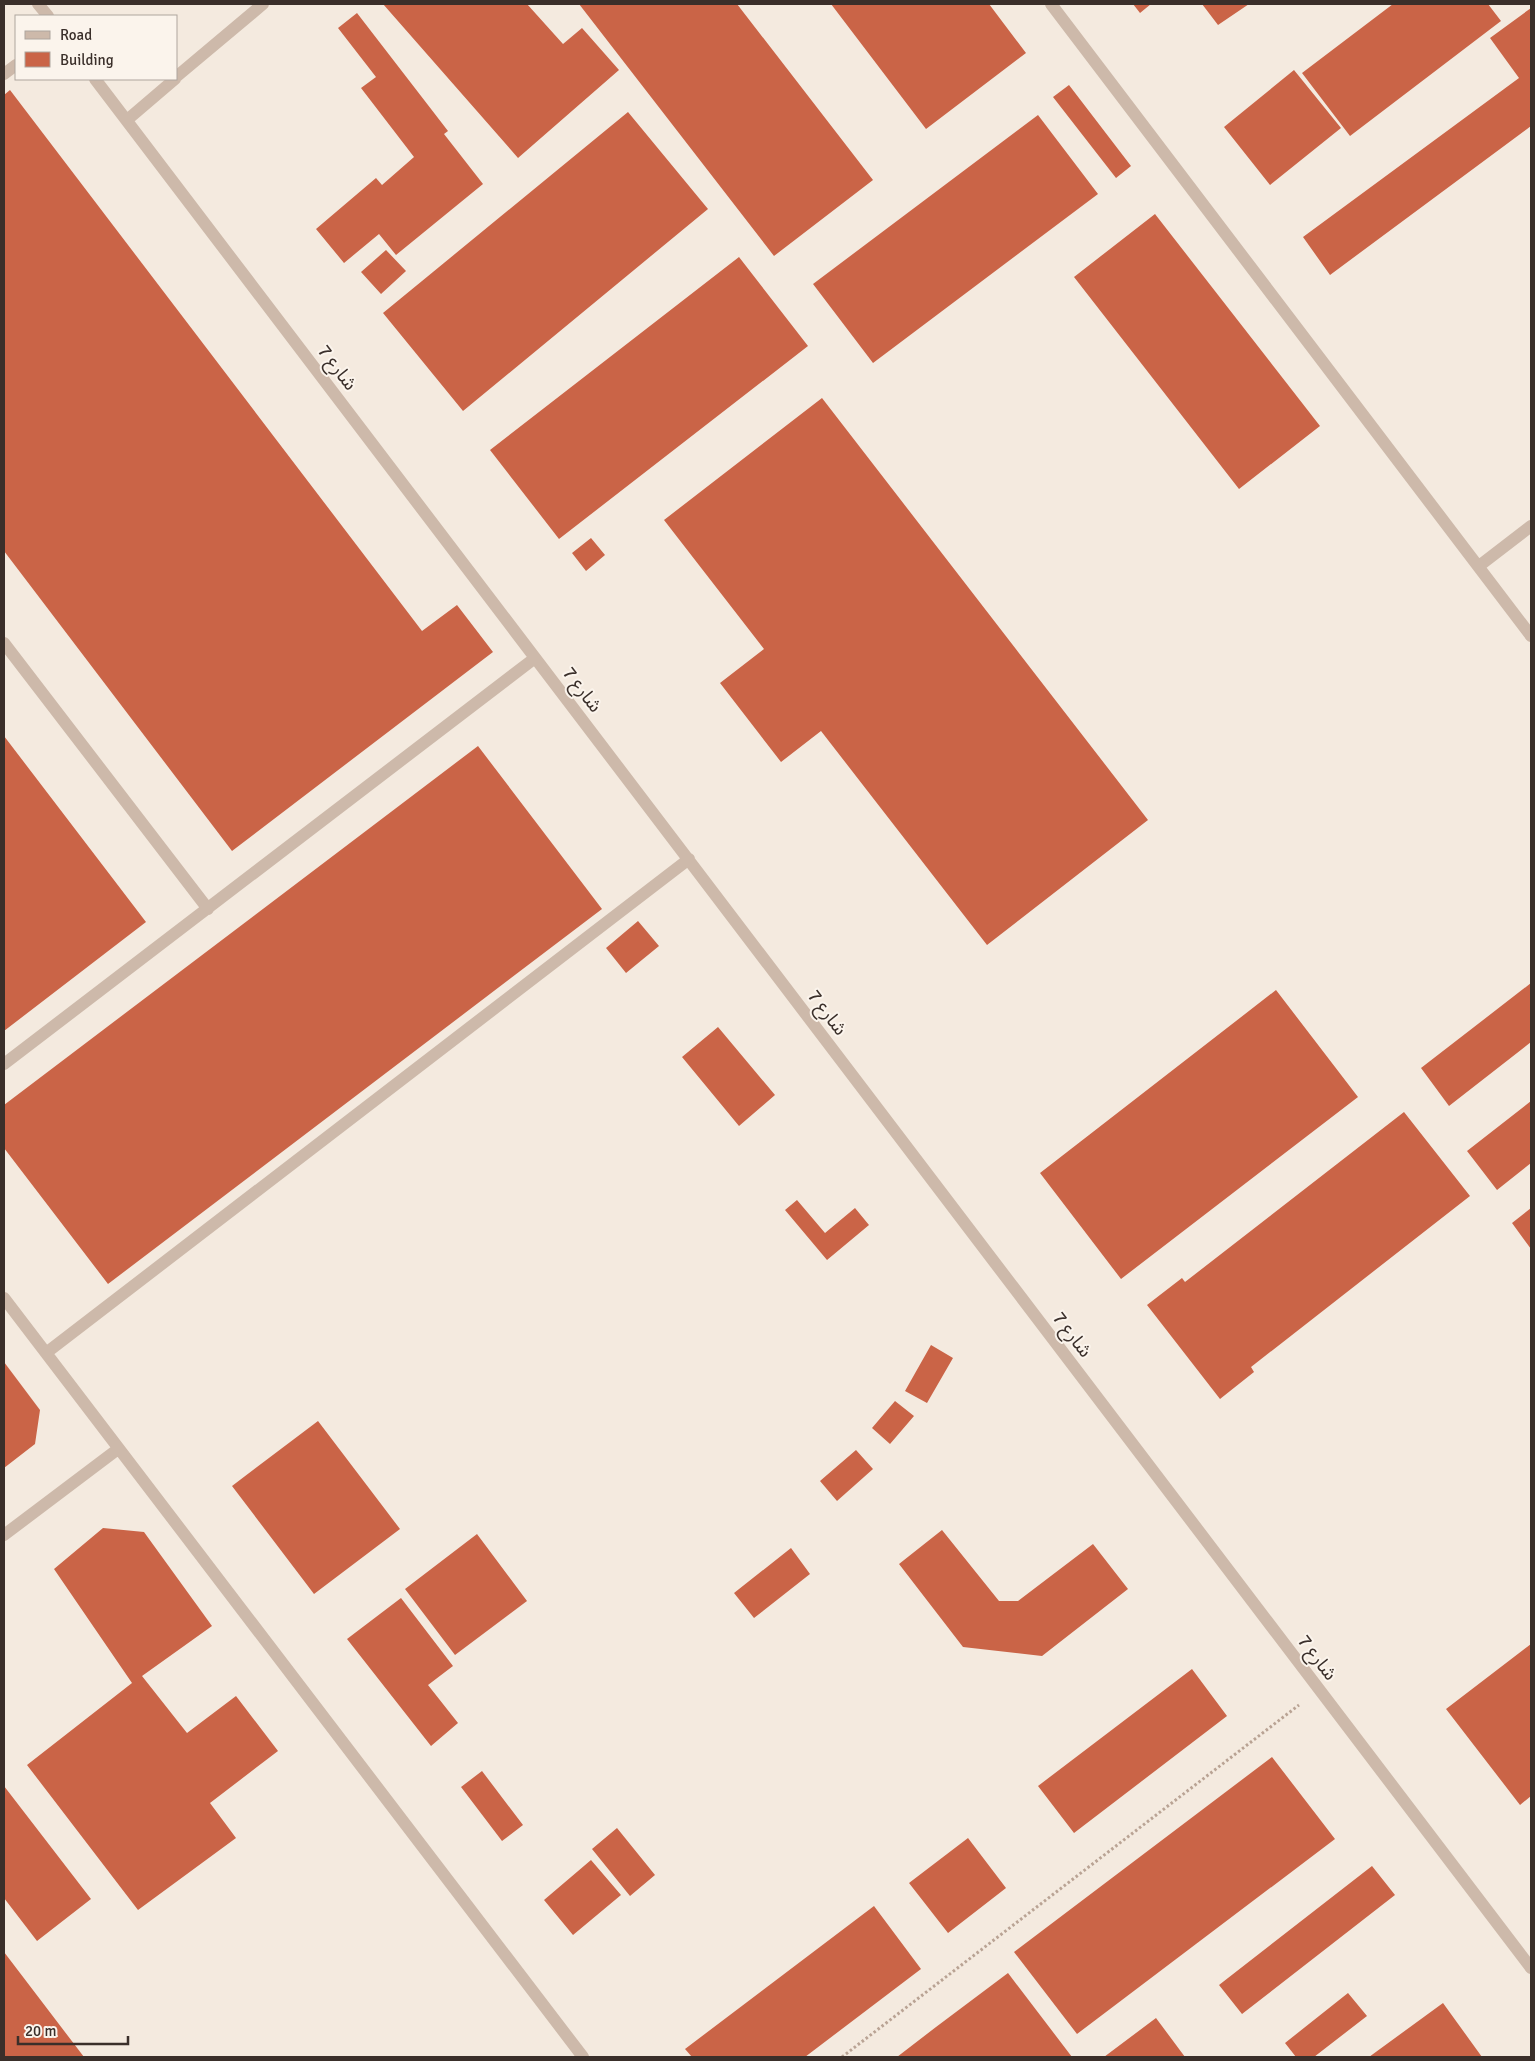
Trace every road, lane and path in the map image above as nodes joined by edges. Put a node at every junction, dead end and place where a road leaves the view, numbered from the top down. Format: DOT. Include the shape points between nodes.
graph roads {
  1 [pos="38,4"];
  2 [pos="262,4"];
  3 [pos="1051,4"];
  4 [pos="47,15"];
  5 [pos="15,65"];
  6 [pos="4,74"];
  7 [pos="178,76"];
  8 [pos="96,80"];
  9 [pos="174,80"];
  10 [pos="126,120"];
  11 [pos="1531,526"];
  12 [pos="1479,566"];
  13 [pos="1531,636"];
  14 [pos="4,643"];
  15 [pos="536,658"];
  16 [pos="688,859"];
  17 [pos="208,908"];
  18 [pos="4,1064"];
  19 [pos="4,1298"];
  20 [pos="46,1353"];
  21 [pos="118,1449"];
  22 [pos="4,1535"];
  23 [pos="1320,1690"];
  24 [pos="1531,1968"];
  25 [pos="583,2057"];
  26 [pos="842,2057"];
  1 -- 4 [label="street"];
  2 -- 7 [label="street"];
  3 -- 12 [label="street"];
  5 -- 6 [label="street"];
  8 -- 10 [label="street, شارع 7"];
  9 -- 10 [label="street"];
  10 -- 15 [label="street, شارع 7"];
  11 -- 12 [label="street"];
  12 -- 13 [label="street"];
  14 -- 17 [label="street"];
  15 -- 16 [label="street, شارع 7"];
  15 -- 17 [label="street"];
  16 -- 20 [label="street"];
  16 -- 23 [label="street, شارع 7"];
  17 -- 18 [label="street"];
  19 -- 20 [label="street"];
  20 -- 21 [label="street"];
  21 -- 22 [label="street"];
  21 -- 25 [label="street"];
  23 -- 24 [label="street, شارع 7"];
  23 -- 26 [label="path"];
}
